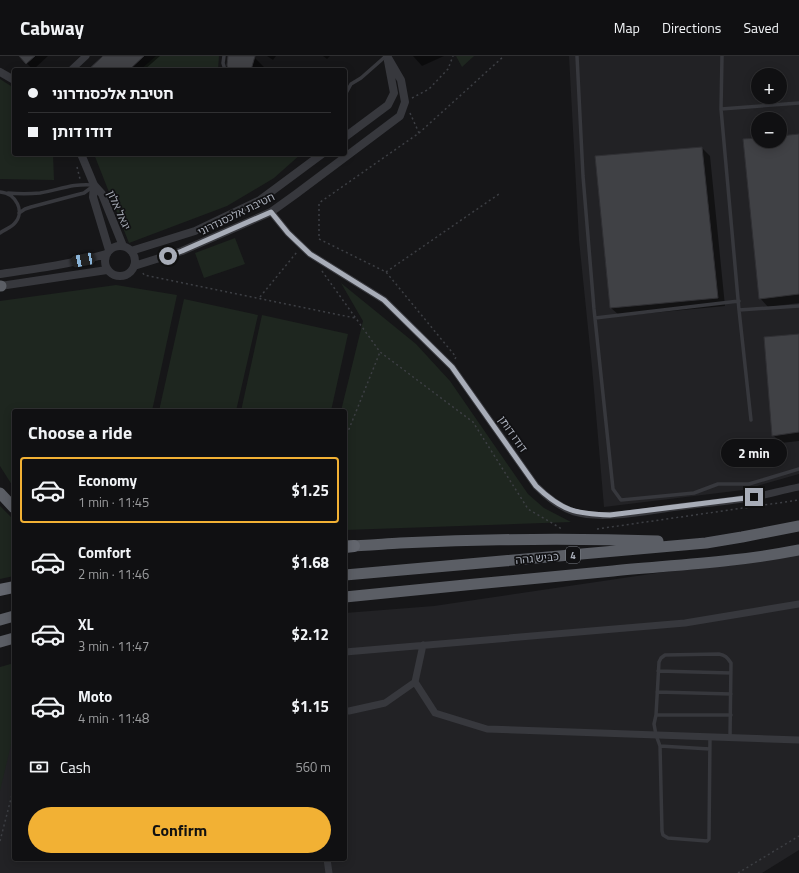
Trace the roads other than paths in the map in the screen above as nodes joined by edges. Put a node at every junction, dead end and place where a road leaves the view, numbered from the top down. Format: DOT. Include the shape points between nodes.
graph roads {
  1 [pos="86,56"];
  2 [pos="224,56"];
  3 [pos="387,56"];
  4 [pos="577,56"];
  5 [pos="722,56"];
  6 [pos="73,68"];
  7 [pos="224,68"];
  8 [pos="0,72"];
  9 [pos="12,79"];
  10 [pos="347,91"];
  11 [pos="799,103"];
  12 [pos="721,109"];
  13 [pos="347,136"];
  14 [pos="83,156"];
  15 [pos="319,156"];
  16 [pos="347,156"];
  17 [pos="347,156"];
  18 [pos="94,185"];
  19 [pos="0,192"];
  20 [pos="8,193"];
  21 [pos="271,212"];
  22 [pos="19,213"];
  23 [pos="0,233"];
  24 [pos="123,246"];
  25 [pos="132,251"];
  26 [pos="108,252"];
  27 [pos="134,266"];
  28 [pos="107,270"];
  29 [pos="0,274"];
  30 [pos="0,286"];
  31 [pos="738,301"];
  32 [pos="799,306"];
  33 [pos="739,310"];
  34 [pos="595,318"];
  35 [pos="751,420"];
  36 [pos="799,469"];
  37 [pos="799,487"];
  38 [pos="0,493"];
  39 [pos="12,506"];
  40 [pos="799,526"];
  41 [pos="706,543"];
  42 [pos="348,546"];
  43 [pos="799,550"];
  44 [pos="347,575"];
  45 [pos="12,587"];
  46 [pos="0,590"];
  47 [pos="347,597"];
  48 [pos="799,604"];
  49 [pos="12,617"];
  50 [pos="0,620"];
  51 [pos="12,639"];
  52 [pos="0,642"];
  53 [pos="423,645"];
  54 [pos="347,652"];
  55 [pos="658,671"];
  56 [pos="731,673"];
  57 [pos="415,682"];
  58 [pos="657,692"];
  59 [pos="731,694"];
  60 [pos="347,712"];
  61 [pos="656,715"];
  62 [pos="731,715"];
  63 [pos="656,735"];
  64 [pos="710,736"];
  65 [pos="730,737"];
  66 [pos="799,740"];
  67 [pos="660,746"];
  68 [pos="710,749"];
  69 [pos="327,861"];
  70 [pos="329,873"];
  1 -- 6 [label="street"];
  2 -- 7 [label="lane"];
  3 -- 10 [label="lane" via="351,84"];
  3 -- 13 [label="street" via="394,93 388,105"];
  3 -- 16 [label="street, חטיבת אלכסנדרוני" via="401,80 405,102 400,116"];
  4 -- 34 [label="lane" via="583,176"];
  5 -- 12 [label="lane"];
  8 -- 9 [label="street"];
  11 -- 12 [label="lane"];
  12 -- 31 [label="lane"];
  14 -- 18 [label="street, יגאל אלון"];
  15 -- 25 [label="street, חטיבת אלכסנדרוני" via="260,200 195,230"];
  17 -- 21 [label="street, חטיבת אלכסנדרוני"];
  18 -- 20 [label="lane" via="73,185 32,194"];
  18 -- 22 [label="lane" via="76,196 31,207"];
  18 -- 24 [label="street, יגאל אלון" via="102,194"];
  18 -- 26 [label="street, יגאל אלון" via="93,197"];
  19 -- 20 [label="lane"];
  20 -- 22 [label="lane" via="17,201"];
  21 -- 27 [label="street, חטיבת אלכסנדרוני" via="182,251"];
  21 -- 37 [label="street, דודו דותן" via="310,254 384,300 452,367 536,486 563,507 592,515 634,513 754,497"];
  22 -- 23 [label="lane" via="14,224"];
  24 -- 25 [label="street"];
  24 -- 26 [label="street" via="113,247"];
  25 -- 27 [label="street"];
  26 -- 28 [label="street" via="104,263"];
  26 -- 29 [label="street" via="92,258"];
  27 -- 28 [label="street" via="132,271 123,276 112,275"];
  28 -- 30 [label="street"];
  31 -- 33 [label="lane"];
  31 -- 34 [label="lane"];
  32 -- 33 [label="lane"];
  33 -- 35 [label="lane"];
  34 -- 36 [label="lane" via="613,489 621,500 694,493 718,484 749,484"];
  38 -- 39 [label="highway"];
  40 -- 41 [label="highway, כביש גהה / 4"];
  41 -- 42 [label="highway" via="598,539"];
  41 -- 44 [label="highway, כביש גהה / 4"];
  43 -- 47 [label="highway, כביש גהה / 4" via="715,562"];
  45 -- 46 [label="highway"];
  48 -- 53 [label="street" via="685,623"];
  49 -- 50 [label="highway"];
  51 -- 52 [label="highway"];
  53 -- 54 [label="street"];
  53 -- 57 [label="street"];
  55 -- 56 [label="lane"];
  55 -- 56 [label="lane" via="661,658 666,655 719,654 724,655 731,663"];
  55 -- 58 [label="lane"];
  56 -- 59 [label="lane"];
  57 -- 60 [label="street" via="385,703"];
  57 -- 63 [label="street" via="435,713 487,728"];
  58 -- 59 [label="lane"];
  58 -- 61 [label="lane"];
  59 -- 62 [label="lane"];
  61 -- 62 [label="lane"];
  61 -- 63 [label="lane"];
  62 -- 65 [label="lane"];
  63 -- 64 [label="street"];
  63 -- 67 [label="lane"];
  64 -- 65 [label="street"];
  64 -- 68 [label="lane"];
  65 -- 66 [label="street"];
  67 -- 68 [label="lane"];
  67 -- 68 [label="lane" via="663,835 668,838 707,841 710,836"];
  69 -- 70 [label="street"];
}
